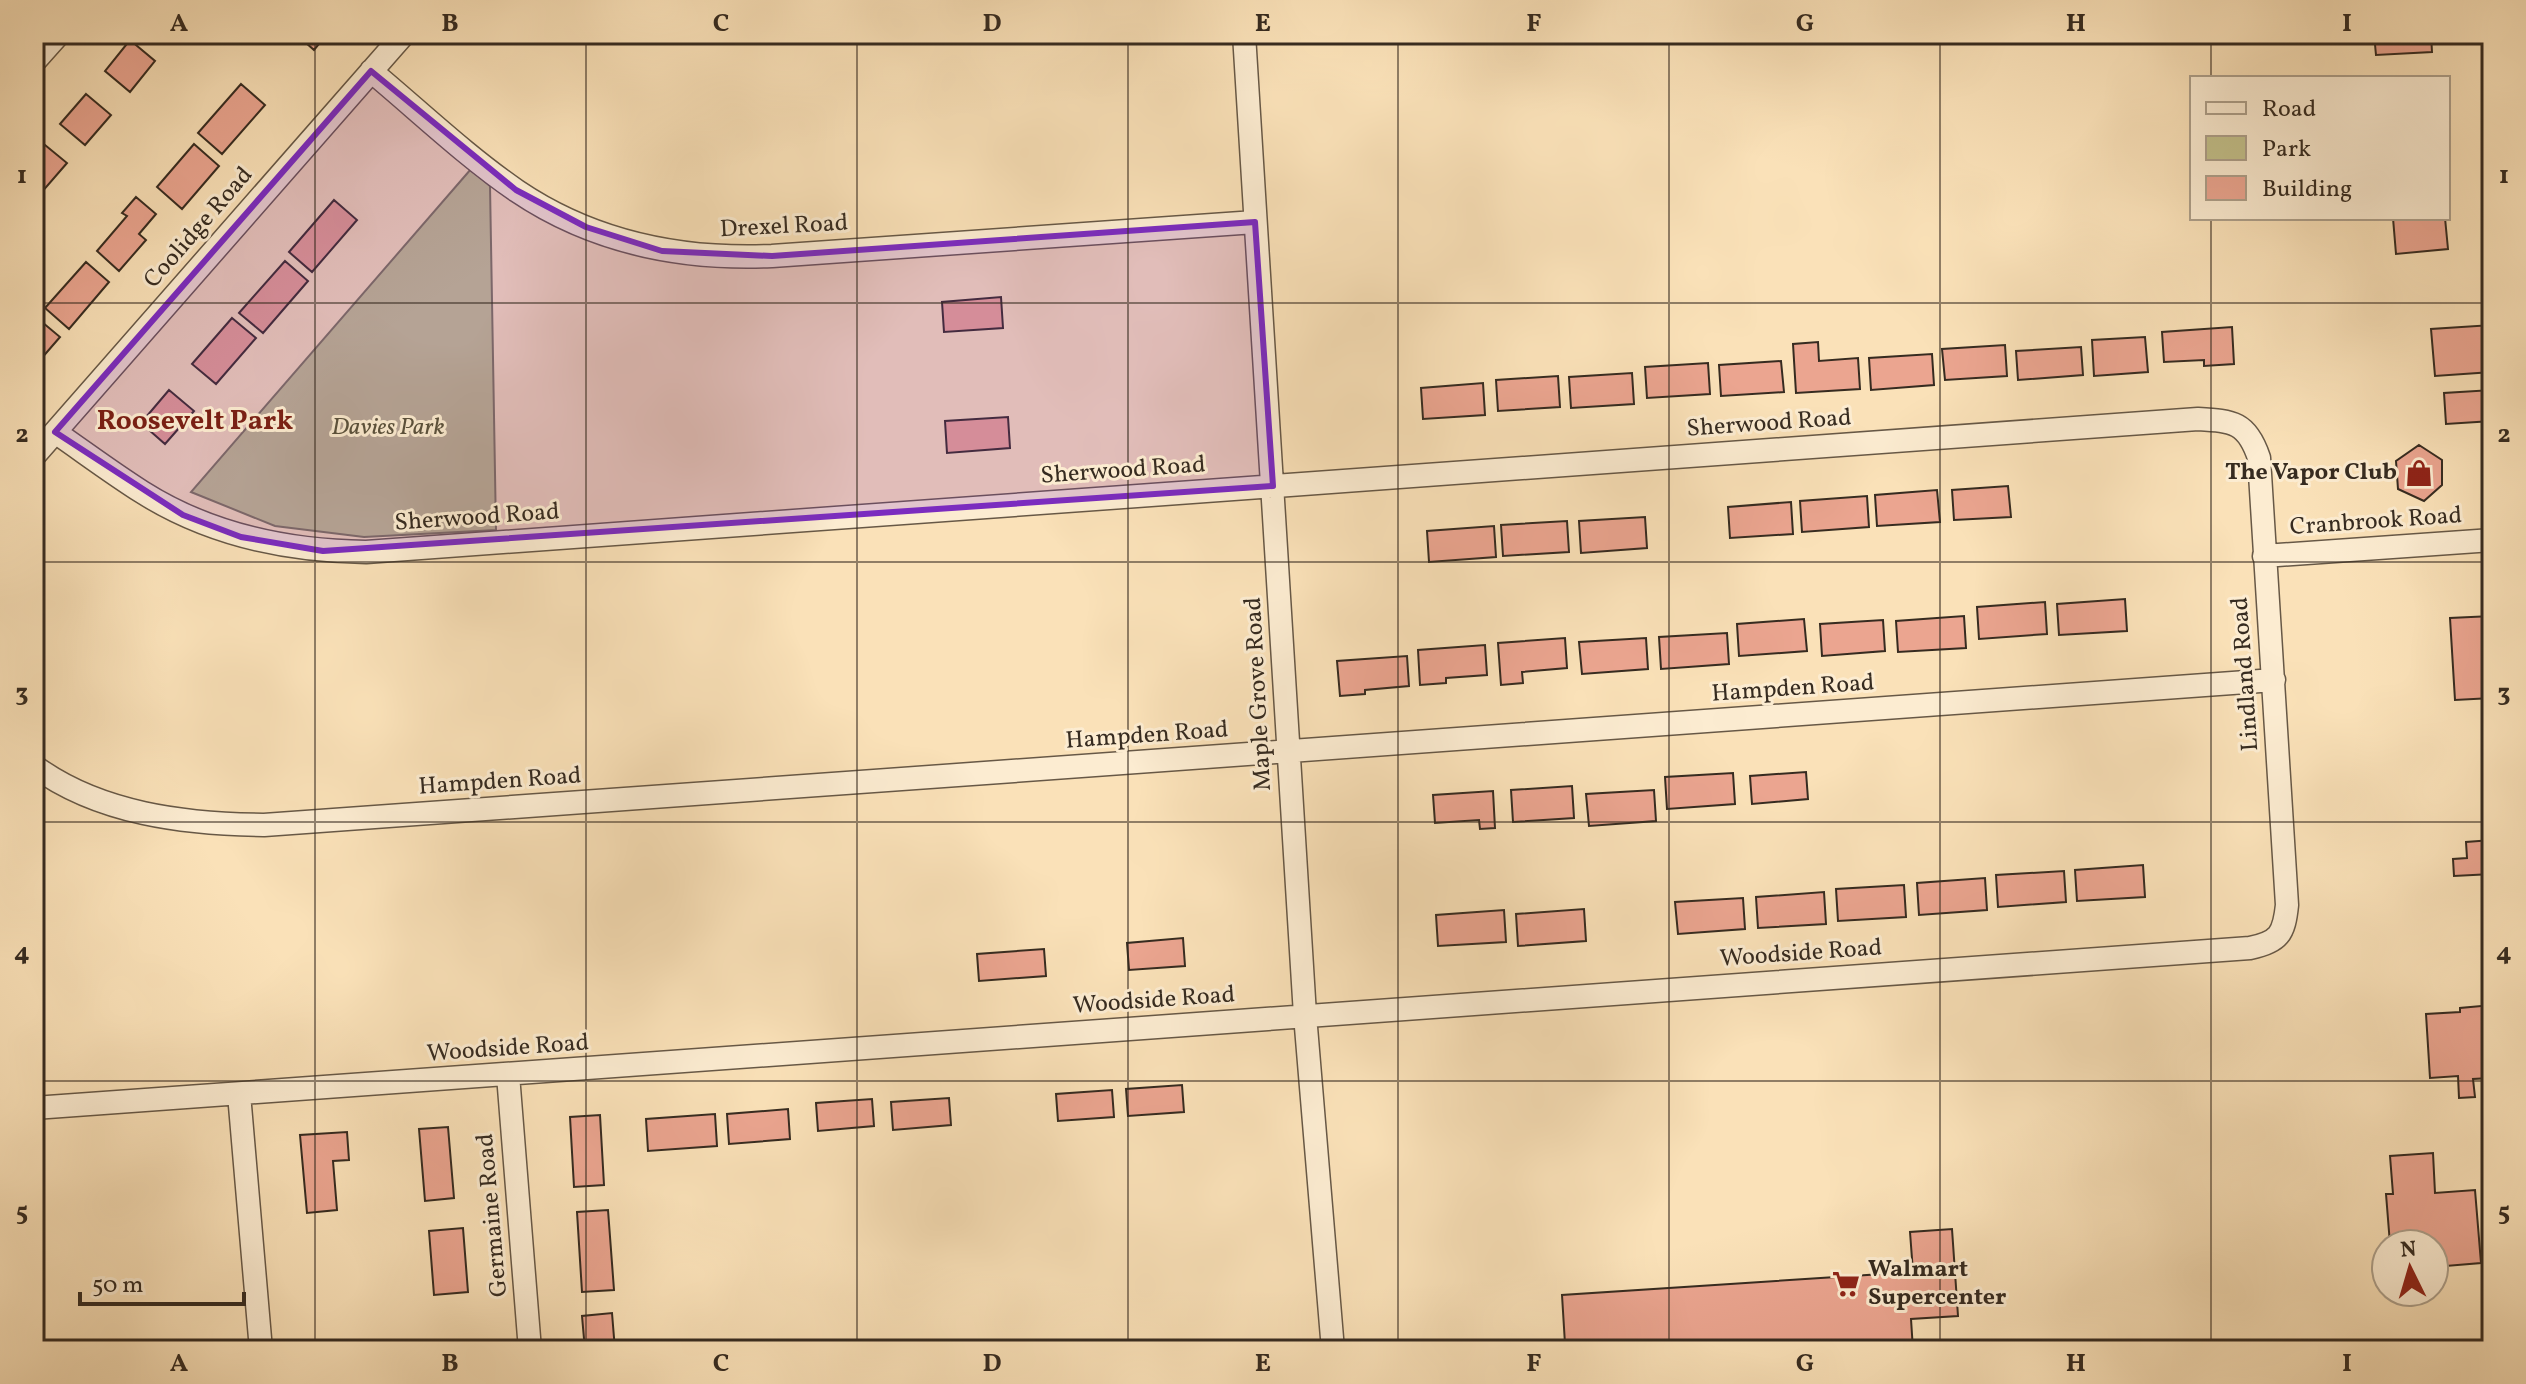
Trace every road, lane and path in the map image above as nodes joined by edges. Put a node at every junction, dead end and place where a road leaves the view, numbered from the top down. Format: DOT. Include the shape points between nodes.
graph roads {
  1 [pos="59,34"];
  2 [pos="404,34"];
  3 [pos="1244,34"];
  4 [pos="34,62"];
  5 [pos="371,71"];
  6 [pos="1255,222"];
  7 [pos="2223,420"];
  8 [pos="55,432"];
  9 [pos="34,456"];
  10 [pos="1273,486"];
  11 [pos="2492,540"];
  12 [pos="2264,556"];
  13 [pos="2274,680"];
  14 [pos="1289,751"];
  15 [pos="34,766"];
  16 [pos="2277,938"];
  17 [pos="1305,1015"];
  18 [pos="508,1075"];
  19 [pos="239,1094"];
  20 [pos="34,1108"];
  21 [pos="261,1350"];
  22 [pos="530,1350"];
  23 [pos="1333,1350"];
  1 -- 4 [label="street"];
  2 -- 5 [label="street, Coolidge Road"];
  3 -- 6 [label="street, Maple Grove Road"];
  5 -- 6 [label="street, Drexel Road" via="516,190 586,227 662,251 772,256"];
  5 -- 8 [label="street, Coolidge Road"];
  6 -- 10 [label="street, Maple Grove Road"];
  7 -- 10 [label="street, Sherwood Road"];
  7 -- 12 [label="street, Lindland Road" via="2253,438 2259,458"];
  8 -- 9 [label="street, Coolidge Road"];
  8 -- 10 [label="street, Sherwood Road" via="143,493 197,521 241,537 323,551"];
  10 -- 14 [label="street, Maple Grove Road"];
  11 -- 12 [label="street, Cranbrook Road"];
  12 -- 13 [label="street, Lindland Road"];
  13 -- 14 [label="street, Hampden Road"];
  13 -- 16 [label="street, Lindland Road" via="2287,905 2285,926"];
  14 -- 15 [label="street, Hampden Road" via="264,825 178,821 112,804"];
  14 -- 17 [label="street, Maple Grove Road"];
  16 -- 17 [label="street, Woodside Road" via="2250,948"];
  17 -- 18 [label="street, Woodside Road"];
  17 -- 23 [label="street, Maple Grove Road"];
  18 -- 19 [label="street, Woodside Road"];
  18 -- 22 [label="street, Germaine Road"];
  19 -- 20 [label="street, Woodside Road"];
  19 -- 21 [label="street"];
}
